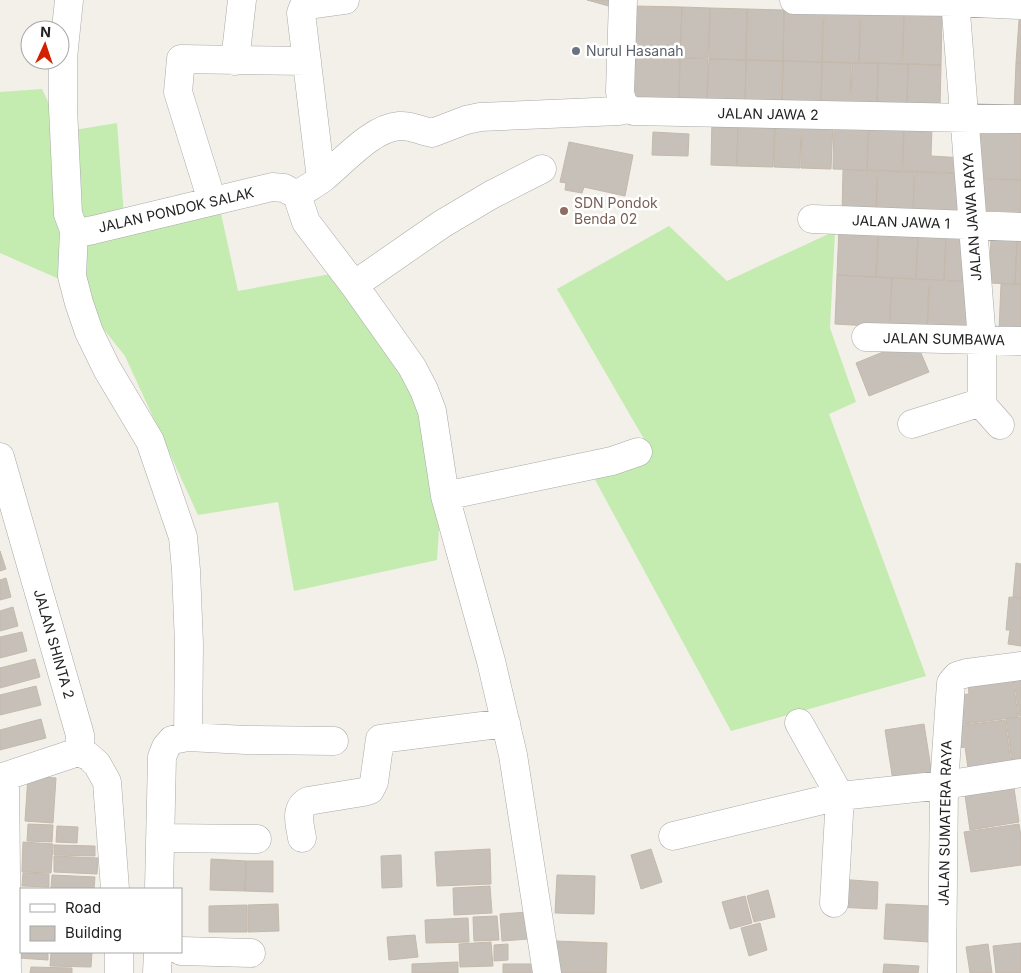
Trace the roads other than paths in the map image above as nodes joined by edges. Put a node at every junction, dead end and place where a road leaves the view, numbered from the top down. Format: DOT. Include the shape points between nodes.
graph roads {
  1 [pos="69,0"];
  2 [pos="242,0"];
  3 [pos="346,0"];
  4 [pos="623,0"];
  5 [pos="794,0"];
  6 [pos="955,1"];
  7 [pos="1021,5"];
  8 [pos="235,61"];
  9 [pos="307,61"];
  10 [pos="626,108"];
  11 [pos="965,117"];
  12 [pos="1021,119"];
  13 [pos="542,169"];
  14 [pos="321,179"];
  15 [pos="297,195"];
  16 [pos="212,201"];
  17 [pos="812,219"];
  18 [pos="972,225"];
  19 [pos="1021,227"];
  20 [pos="74,230"];
  21 [pos="354,285"];
  22 [pos="866,337"];
  23 [pos="982,340"];
  24 [pos="1021,340"];
  25 [pos="982,402"];
  26 [pos="912,424"];
  27 [pos="1000,425"];
  28 [pos="638,452"];
  29 [pos="0,458"];
  30 [pos="445,496"];
  31 [pos="1021,666"];
  32 [pos="506,722"];
  33 [pos="800,723"];
  34 [pos="188,737"];
  35 [pos="334,741"];
  36 [pos="78,752"];
  37 [pos="1021,773"];
  38 [pos="2,777"];
  39 [pos="944,785"];
  40 [pos="840,796"];
  41 [pos="673,836"];
  42 [pos="160,838"];
  43 [pos="302,838"];
  44 [pos="256,840"];
  45 [pos="115,888"];
  46 [pos="159,888"];
  47 [pos="834,903"];
  48 [pos="182,951"];
  49 [pos="119,953"];
  50 [pos="158,953"];
  51 [pos="251,953"];
  52 [pos="7,973"];
  53 [pos="119,973"];
  54 [pos="158,973"];
  55 [pos="547,973"];
  56 [pos="942,973"];
  1 -- 20 [label="street" via="63,58 63,108 68,214"];
  2 -- 8 [label="street"];
  3 -- 9 [label="street" via="310,4 303,8"];
  4 -- 10 [label="street" via="620,92"];
  5 -- 6 [label="street"];
  6 -- 7 [label="street"];
  6 -- 11 [label="street, JALAN JAWA RAYA"];
  8 -- 9 [label="street"];
  8 -- 16 [label="street" via="181,59 178,92"];
  9 -- 14 [label="street"];
  10 -- 11 [label="street, JALAN JAWA 2" via="633,111"];
  10 -- 14 [label="street, JALAN JAWA 2" via="619,112 480,117 432,133 412,126 384,129 367,139"];
  11 -- 12 [label="street, JALAN JAWA 2"];
  11 -- 18 [label="street, JALAN JAWA RAYA"];
  13 -- 21 [label="street" via="442,224"];
  14 -- 15 [label="street, JALAN JAWA 2"];
  15 -- 16 [label="street, JALAN PONDOK SALAK" via="284,188 272,187"];
  15 -- 21 [label="street" via="306,222"];
  16 -- 20 [label="street, JALAN PONDOK SALAK" via="93,230"];
  17 -- 18 [label="street, JALAN JAWA 1"];
  18 -- 19 [label="street, JALAN JAWA 1"];
  18 -- 23 [label="street, JALAN JAWA RAYA"];
  20 -- 34 [label="street" via="72,276 78,303 107,368 150,441 183,537"];
  21 -- 30 [label="street" via="412,367 424,390 432,411"];
  22 -- 23 [label="street, JALAN SUMBAWA"];
  23 -- 24 [label="street, JALAN SUMBAWA"];
  23 -- 25 [label="street, JALAN JAWA RAYA"];
  25 -- 26 [label="street"];
  25 -- 27 [label="street"];
  28 -- 30 [label="street" via="612,461"];
  29 -- 36 [label="street, JALAN SHINTA 2" via="80,736"];
  30 -- 32 [label="street"];
  31 -- 39 [label="street, JALAN SUMATERA RAYA" via="957,676 951,683"];
  32 -- 43 [label="street" via="380,740 370,790 302,804 298,810"];
  32 -- 55 [label="street"];
  33 -- 40 [label="street"];
  34 -- 35 [label="street"];
  34 -- 42 [label="street" via="172,740 162,757"];
  36 -- 38 [label="street"];
  36 -- 45 [label="street" via="97,764 107,782"];
  37 -- 39 [label="street"];
  38 -- 52 [label="street"];
  39 -- 40 [label="street"];
  39 -- 56 [label="street, JALAN SUMATERA RAYA"];
  40 -- 41 [label="street"];
  40 -- 47 [label="street"];
  42 -- 44 [label="street"];
  42 -- 46 [label="street"];
  48 -- 51 [label="street"];
  49 -- 53 [label="street"];
  50 -- 54 [label="street"];
}
